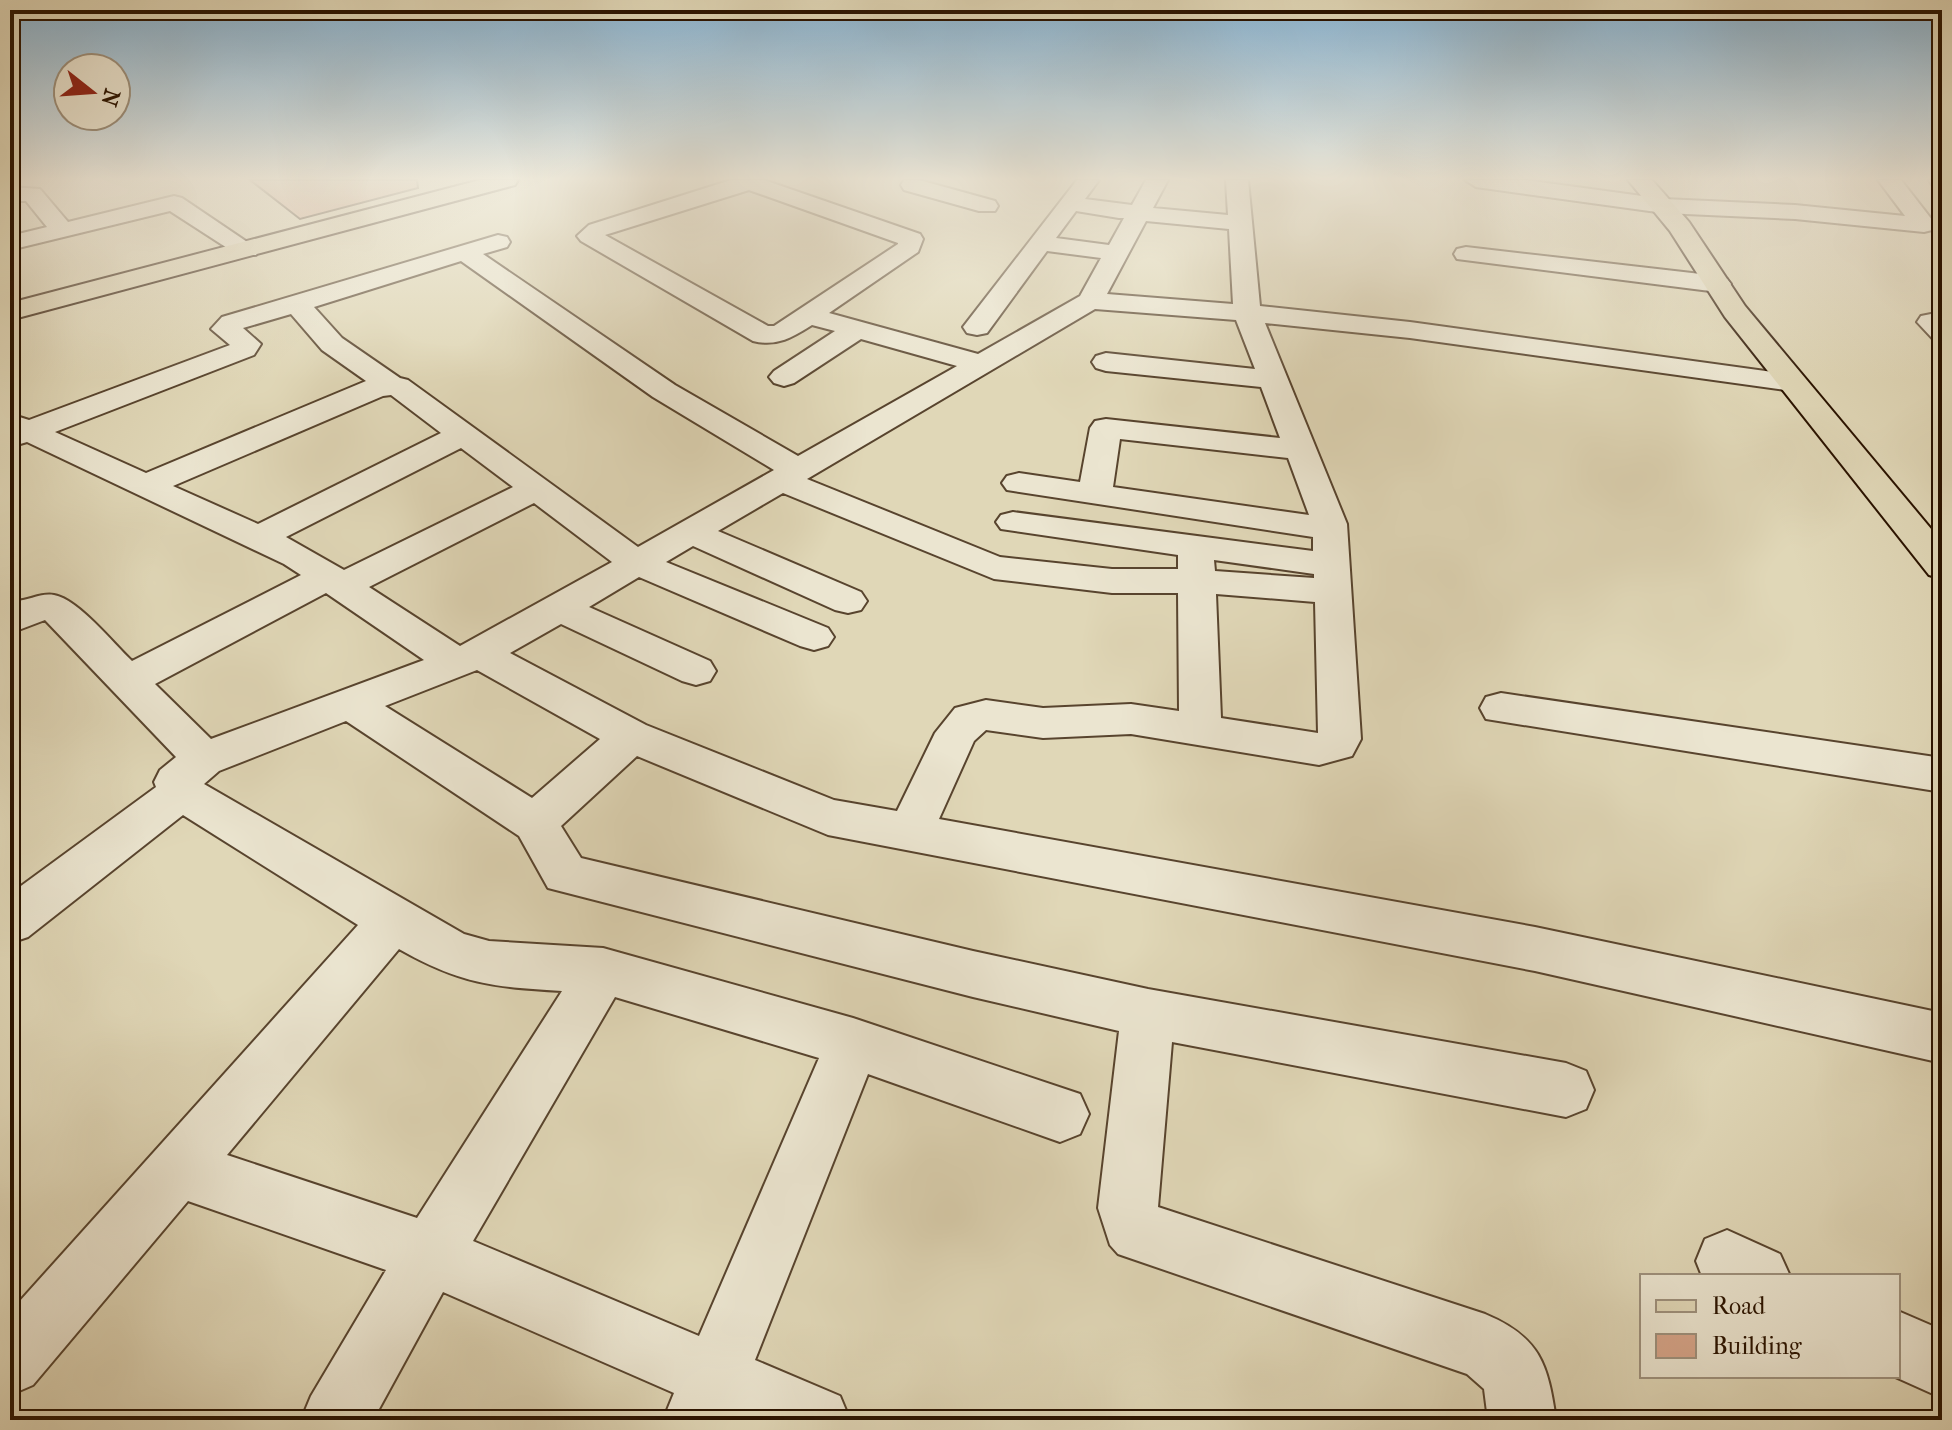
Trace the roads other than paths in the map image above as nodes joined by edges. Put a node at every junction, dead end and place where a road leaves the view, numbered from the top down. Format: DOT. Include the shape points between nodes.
graph roads {
  1 [pos="242,247"];
  2 [pos="484,247"];
  3 [pos="608,247"];
  4 [pos="905,247"];
  5 [pos="1035,247"];
  6 [pos="1067,247"];
  7 [pos="1120,247"];
  8 [pos="1240,247"];
  9 [pos="1692,247"];
  10 [pos="465,253"];
  11 [pos="1117,253"];
  12 [pos="1466,254"];
  13 [pos="1718,284"];
  14 [pos="1090,301"];
  15 [pos="10,303"];
  16 [pos="297,304"];
  17 [pos="10,312"];
  18 [pos="1247,313"];
  19 [pos="808,315"];
  20 [pos="1942,323"];
  21 [pos="977,327"];
  22 [pos="857,329"];
  23 [pos="1942,332"];
  24 [pos="1106,362"];
  25 [pos="982,364"];
  26 [pos="784,377"];
  27 [pos="1274,380"];
  28 [pos="1792,382"];
  29 [pos="391,385"];
  30 [pos="16,430"];
  31 [pos="462,435"];
  32 [pos="1301,450"];
  33 [pos="789,475"];
  34 [pos="1019,483"];
  35 [pos="144,486"];
  36 [pos="535,489"];
  37 [pos="1095,494"];
  38 [pos="1013,522"];
  39 [pos="1330,524"];
  40 [pos="691,532"];
  41 [pos="260,537"];
  42 [pos="637,563"];
  43 [pos="1196,564"];
  44 [pos="1942,567"];
  45 [pos="1331,578"];
  46 [pos="337,580"];
  47 [pos="848,601"];
  48 [pos="559,608"];
  49 [pos="12,617"];
  50 [pos="814,637"];
  51 [pos="468,658"];
  52 [pos="696,671"];
  53 [pos="125,682"];
  54 [pos="350,703"];
  55 [pos="1501,708"];
  56 [pos="1200,731"];
  57 [pos="631,736"];
  58 [pos="1942,775"];
  59 [pos="193,776"];
  60 [pos="535,823"];
  61 [pos="910,833"];
  62 [pos="393,921"];
  63 [pos="10,922"];
  64 [pos="603,971"];
  65 [pos="1148,1013"];
  66 [pos="1942,1038"];
  67 [pos="853,1043"];
  68 [pos="1566,1090"];
  69 [pos="1060,1114"];
  70 [pos="177,1168"];
  71 [pos="430,1254"];
  72 [pos="1900,1345"];
  73 [pos="10,1362"];
  74 [pos="1942,1365"];
  75 [pos="707,1398"];
  76 [pos="335,1420"];
  77 [pos="816,1420"];
  78 [pos="1522,1420"];
  1 -- 15 [label="main road"];
  1 -- 17 [label="main road"];
  2 -- 10 [label="street"];
  3 -- 19 [label="street" via="763,335 781,333"];
  4 -- 19 [label="street"];
  5 -- 21 [label="street"];
  6 -- 11 [label="street"];
  7 -- 11 [label="street"];
  8 -- 18 [label="street"];
  9 -- 13 [label="main road"];
  10 -- 16 [label="street"];
  10 -- 33 [label="street"];
  11 -- 14 [label="street"];
  12 -- 13 [label="street"];
  13 -- 28 [label="main road"];
  14 -- 18 [label="street"];
  14 -- 25 [label="street"];
  16 -- 29 [label="street" via="332,344"];
  16 -- 30 [label="street" via="214,326 247,346"];
  18 -- 27 [label="street"];
  18 -- 28 [label="street"];
  19 -- 22 [label="street"];
  20 -- 23 [label="street" via="1931,322"];
  22 -- 25 [label="street"];
  22 -- 26 [label="street"];
  24 -- 27 [label="street"];
  25 -- 33 [label="street"];
  27 -- 32 [label="street"];
  28 -- 44 [label="main road"];
  29 -- 31 [label="street" via="403,388"];
  29 -- 35 [label="street"];
  30 -- 35 [label="street"];
  31 -- 36 [label="street"];
  31 -- 41 [label="street"];
  32 -- 37 [label="street" via="1106,428"];
  32 -- 39 [label="street"];
  33 -- 40 [label="street"];
  33 -- 43 [label="street" via="994,568 1112,581"];
  34 -- 37 [label="street"];
  35 -- 41 [label="street"];
  36 -- 42 [label="street"];
  36 -- 46 [label="street"];
  37 -- 39 [label="street" via="1324,528"];
  38 -- 43 [label="street"];
  39 -- 45 [label="street"];
  40 -- 42 [label="street"];
  40 -- 47 [label="street"];
  41 -- 46 [label="street"];
  42 -- 48 [label="street"];
  42 -- 50 [label="street"];
  43 -- 45 [label="street"];
  43 -- 56 [label="street"];
  45 -- 56 [label="street" via="1337,745 1319,749"];
  46 -- 51 [label="street"];
  46 -- 53 [label="street"];
  48 -- 51 [label="street"];
  48 -- 52 [label="street"];
  49 -- 53 [label="street" via="54,607"];
  51 -- 54 [label="street"];
  51 -- 57 [label="street"];
  53 -- 59 [label="street"];
  54 -- 59 [label="street"];
  54 -- 60 [label="street"];
  55 -- 58 [label="street"];
  56 -- 61 [label="street" via="1131,719 1053,724 977,716 956,733"];
  57 -- 60 [label="street"];
  57 -- 61 [label="street" via="828,817"];
  59 -- 62 [label="street"];
  59 -- 63 [label="street"];
  60 -- 65 [label="street" via="565,874"];
  61 -- 66 [label="street" via="1560,954"];
  62 -- 64 [label="street" via="469,961"];
  62 -- 70 [label="street"];
  64 -- 67 [label="street"];
  64 -- 71 [label="street"];
  65 -- 68 [label="street"];
  65 -- 78 [label="street" via="1128,1208 1140,1232 1485,1347 1511,1368"];
  67 -- 69 [label="street"];
  67 -- 75 [label="street"];
  70 -- 71 [label="street"];
  70 -- 73 [label="street"];
  71 -- 75 [label="street"];
  71 -- 76 [label="street"];
  72 -- 74 [label="street"];
  75 -- 77 [label="street"];
}
